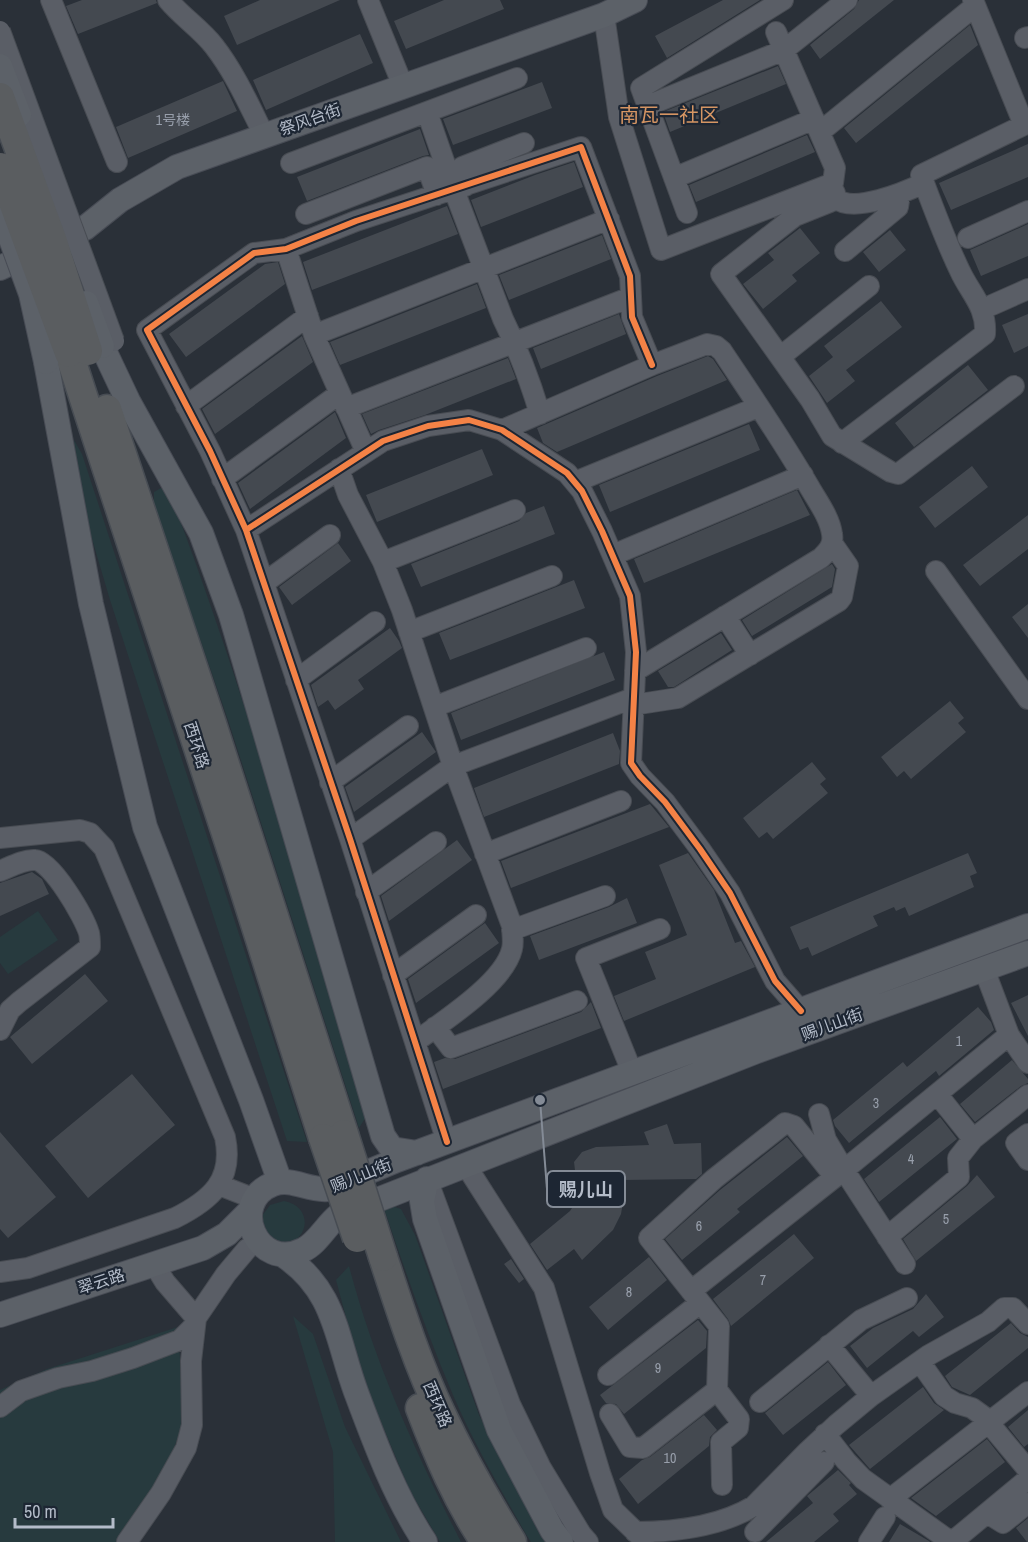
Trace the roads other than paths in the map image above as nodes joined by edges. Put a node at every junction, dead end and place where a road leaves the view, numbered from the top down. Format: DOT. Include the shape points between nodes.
graph roads {
  1 [pos="51,0"];
  2 [pos="368,0"];
  3 [pos="635,0"];
  4 [pos="783,0"];
  5 [pos="847,0"];
  6 [pos="172,1"];
  7 [pos="974,3"];
  8 [pos="604,15"];
  9 [pos="0,31"];
  10 [pos="776,32"];
  11 [pos="784,50"];
  12 [pos="0,66"];
  13 [pos="517,78"];
  14 [pos="403,86"];
  15 [pos="0,97"];
  16 [pos="647,106"];
  17 [pos="427,112"];
  18 [pos="817,126"];
  19 [pos="264,135"];
  20 [pos="524,143"];
  21 [pos="117,162"];
  22 [pos="291,163"];
  23 [pos="0,167"];
  24 [pos="674,178"];
  25 [pos="924,183"];
  26 [pos="452,190"];
  27 [pos="832,191"];
  28 [pos="900,194"];
  29 [pos="0,209"];
  30 [pos="1028,211"];
  31 [pos="687,213"];
  32 [pos="306,214"];
  33 [pos="609,219"];
  34 [pos="968,238"];
  35 [pos="286,249"];
  36 [pos="845,251"];
  37 [pos="0,268"];
  38 [pos="483,268"];
  39 [pos="869,286"];
  40 [pos="1028,289"];
  41 [pos="631,297"];
  42 [pos="992,305"];
  43 [pos="311,326"];
  44 [pos="514,343"];
  45 [pos="84,351"];
  46 [pos="780,357"];
  47 [pos="652,365"];
  48 [pos="1014,386"];
  49 [pos="343,401"];
  50 [pos="186,406"];
  51 [pos="758,407"];
  52 [pos="540,414"];
  53 [pos="502,430"];
  54 [pos="842,443"];
  55 [pos="366,452"];
  56 [pos="339,470"];
  57 [pos="803,475"];
  58 [pos="222,479"];
  59 [pos="575,482"];
  60 [pos="515,510"];
  61 [pos="246,530"];
  62 [pos="330,535"];
  63 [pos="832,543"];
  64 [pos="613,555"];
  65 [pos="383,562"];
  66 [pos="936,571"];
  67 [pos="552,576"];
  68 [pos="264,583"];
  69 [pos="725,616"];
  70 [pos="375,622"];
  71 [pos="409,632"];
  72 [pos="586,648"];
  73 [pos="750,655"];
  74 [pos="635,672"];
  75 [pos="296,680"];
  76 [pos="1028,699"];
  77 [pos="633,702"];
  78 [pos="434,707"];
  79 [pos="408,726"];
  80 [pos="453,766"];
  81 [pos="330,782"];
  82 [pos="621,801"];
  83 [pos="0,838"];
  84 [pos="350,839"];
  85 [pos="436,842"];
  86 [pos="485,854"];
  87 [pos="0,871"];
  88 [pos="366,892"];
  89 [pos="605,896"];
  90 [pos="476,915"];
  91 [pos="1028,926"];
  92 [pos="660,929"];
  93 [pos="512,930"];
  94 [pos="1028,953"];
  95 [pos="984,969"];
  96 [pos="393,975"];
  97 [pos="577,1001"];
  98 [pos="801,1011"];
  99 [pos="435,1027"];
  100 [pos="0,1030"];
  101 [pos="1009,1035"];
  102 [pos="415,1042"];
  103 [pos="1028,1064"];
  104 [pos="632,1072"];
  105 [pos="937,1094"];
  106 [pos="1028,1095"];
  107 [pos="642,1096"];
  108 [pos="819,1114"];
  109 [pos="1028,1134"];
  110 [pos="973,1139"];
  111 [pos="447,1142"];
  112 [pos="417,1153"];
  113 [pos="1028,1160"];
  114 [pos="465,1164"];
  115 [pos="839,1173"];
  116 [pos="427,1179"];
  117 [pos="280,1182"];
  118 [pos="219,1185"];
  119 [pos="252,1205"];
  120 [pos="887,1237"];
  121 [pos="203,1248"];
  122 [pos="247,1249"];
  123 [pos="277,1253"];
  124 [pos="373,1259"];
  125 [pos="154,1264"];
  126 [pos="905,1264"];
  127 [pos="0,1272"];
  128 [pos="696,1297"];
  129 [pos="907,1298"];
  130 [pos="0,1315"];
  131 [pos="195,1323"];
  132 [pos="1028,1324"];
  133 [pos="829,1346"];
  134 [pos="920,1362"];
  135 [pos="608,1374"];
  136 [pos="717,1390"];
  137 [pos="1028,1392"];
  138 [pos="872,1396"];
  139 [pos="760,1402"];
  140 [pos="0,1407"];
  141 [pos="610,1414"];
  142 [pos="989,1422"];
  143 [pos="825,1434"];
  144 [pos="824,1462"];
  145 [pos="1028,1470"];
  146 [pos="1028,1479"];
  147 [pos="722,1485"];
  148 [pos="1028,1503"];
  149 [pos="888,1508"];
  150 [pos="987,1513"];
  151 [pos="640,1537"];
  152 [pos="754,1539"];
  153 [pos="127,1542"];
  154 [pos="425,1542"];
  155 [pos="485,1542"];
  156 [pos="512,1542"];
  157 [pos="561,1542"];
  158 [pos="588,1542"];
  159 [pos="869,1542"];
  160 [pos="951,1542"];
  1 -- 21 [label="street"];
  2 -- 14 [label="street"];
  3 -- 8 [label="main road, 祭风台街"];
  4 -- 16 [label="street" via="641,88"];
  5 -- 11 [label="street"];
  6 -- 19 [label="street" via="212,44 234,75"];
  7 -- 18 [label="street"];
  7 -- 25 [label="street" via="1024,125 921,175"];
  8 -- 14 [label="main road, 祭风台街"];
  8 -- 27 [label="street" via="619,117 661,250"];
  9 -- 45 [label="street, bridge"];
  10 -- 11 [label="street"];
  11 -- 16 [label="street"];
  11 -- 18 [label="street"];
  12 -- 45 [label="main road, bridge"];
  13 -- 17 [label="street"];
  14 -- 19 [label="main road, 祭风台街"];
  15 -- 45 [label="highway, bridge" via="52,239"];
  16 -- 24 [label="street"];
  17 -- 22 [label="street"];
  17 -- 26 [label="street"];
  18 -- 24 [label="street"];
  18 -- 27 [label="street" via="835,168"];
  19 -- 37 [label="main road, 祭风台街" via="177,167 120,200 85,228"];
  20 -- 26 [label="street" via="462,167"];
  23 -- 45 [label="highway, bridge"];
  24 -- 31 [label="street"];
  25 -- 28 [label="street"];
  25 -- 54 [label="street" via="960,273 984,314 985,334"];
  26 -- 32 [label="street" via="427,167"];
  26 -- 33 [label="street" via="581,147"];
  26 -- 35 [label="street"];
  26 -- 38 [label="street"];
  27 -- 28 [label="street" via="845,203"];
  27 -- 46 [label="street" via="721,274"];
  28 -- 36 [label="street" via="898,207"];
  29 -- 45 [label="main road, bridge" via="31,294"];
  30 -- 34 [label="street"];
  33 -- 38 [label="street"];
  33 -- 41 [label="street" via="630,276"];
  35 -- 43 [label="street"];
  35 -- 50 [label="street" via="254,253 147,330"];
  38 -- 43 [label="street"];
  38 -- 44 [label="street"];
  39 -- 46 [label="street"];
  40 -- 42 [label="street"];
  41 -- 44 [label="street"];
  41 -- 47 [label="street" via="632,318"];
  43 -- 49 [label="street"];
  43 -- 50 [label="street"];
  44 -- 49 [label="street"];
  44 -- 52 [label="street"];
  45 -- 112 [label="main road" via="128,401 201,533 231,615 383,1136 392,1149"];
  45 -- 117 [label="main road" via="91,604 146,827"];
  45 -- 124 [label="highway, 西环路, bridge" via="238,870 334,1136"];
  46 -- 54 [label="street" via="828,431"];
  47 -- 51 [label="street" via="707,344 716,346"];
  47 -- 52 [label="street"];
  48 -- 54 [label="street" via="898,474"];
  49 -- 55 [label="street"];
  49 -- 58 [label="street"];
  50 -- 58 [label="street"];
  51 -- 57 [label="street"];
  51 -- 59 [label="street"];
  52 -- 53 [label="street"];
  53 -- 55 [label="street" via="469,420 438,424 383,441"];
  53 -- 59 [label="street" via="548,459"];
  55 -- 56 [label="street"];
  56 -- 61 [label="street"];
  56 -- 65 [label="street"];
  57 -- 63 [label="street" via="824,511"];
  57 -- 64 [label="street"];
  58 -- 61 [label="street"];
  59 -- 64 [label="street"];
  60 -- 65 [label="street"];
  61 -- 68 [label="street"];
  62 -- 68 [label="street"];
  63 -- 69 [label="street" via="821,558"];
  63 -- 73 [label="street" via="848,566 842,597"];
  64 -- 74 [label="street" via="630,596"];
  65 -- 71 [label="street"];
  66 -- 76 [label="street"];
  67 -- 71 [label="street"];
  68 -- 75 [label="street"];
  69 -- 73 [label="street"];
  69 -- 74 [label="street"];
  70 -- 75 [label="street"];
  71 -- 78 [label="street"];
  72 -- 78 [label="street"];
  73 -- 77 [label="street" via="678,698"];
  74 -- 77 [label="street"];
  75 -- 81 [label="street"];
  77 -- 80 [label="street"];
  77 -- 98 [label="street" via="631,763 700,849 730,893 775,981"];
  78 -- 80 [label="street"];
  79 -- 81 [label="street"];
  80 -- 84 [label="street"];
  80 -- 86 [label="street"];
  81 -- 84 [label="street"];
  82 -- 86 [label="street"];
  83 -- 118 [label="street" via="80,830 90,833 105,848 225,1137 228,1168"];
  84 -- 88 [label="street"];
  85 -- 88 [label="street"];
  86 -- 93 [label="street"];
  87 -- 100 [label="street" via="37,860 49,866 89,933 90,947 10,1010"];
  88 -- 96 [label="street"];
  89 -- 93 [label="street"];
  90 -- 96 [label="street"];
  91 -- 98 [label="main road, 赐儿山街"];
  92 -- 104 [label="street" via="586,957"];
  93 -- 99 [label="street" via="512,948 506,964 471,1000"];
  94 -- 95 [label="main road, 赐儿山街"];
  95 -- 101 [label="street"];
  95 -- 107 [label="main road, 赐儿山街"];
  96 -- 102 [label="street"];
  97 -- 99 [label="street" via="452,1048"];
  98 -- 104 [label="main road, 赐儿山街"];
  99 -- 102 [label="street"];
  101 -- 103 [label="street"];
  101 -- 105 [label="street"];
  102 -- 111 [label="street"];
  104 -- 107 [label="main road"];
  104 -- 111 [label="main road, 赐儿山街"];
  105 -- 110 [label="street"];
  105 -- 115 [label="street"];
  106 -- 110 [label="street"];
  107 -- 114 [label="main road, 赐儿山街"];
  108 -- 115 [label="street"];
  109 -- 113 [label="street" via="1016,1143"];
  110 -- 120 [label="street" via="958,1158 959,1177"];
  111 -- 112 [label="main road, 赐儿山街"];
  112 -- 117 [label="main road, 赐儿山街" via="327,1189"];
  114 -- 116 [label="main road, 赐儿山街"];
  114 -- 151 [label="street" via="544,1288 613,1510"];
  115 -- 120 [label="street"];
  115 -- 128 [label="street"];
  115 -- 128 [label="street" via="795,1126 784,1123 714,1179 649,1238"];
  116 -- 123 [label="main road, 赐儿山街" via="339,1215 306,1249 295,1254"];
  116 -- 157 [label="main road" via="422,1201 425,1219 499,1430"];
  116 -- 158 [label="street" via="510,1404 541,1468"];
  117 -- 119 [label="main road" via="263,1190"];
  118 -- 119 [label="street"];
  118 -- 127 [label="street" via="175,1218 28,1268"];
  119 -- 121 [label="main road" via="227,1234"];
  119 -- 123 [label="main road" via="250,1223 254,1235 261,1245"];
  120 -- 126 [label="street"];
  121 -- 122 [label="main road"];
  121 -- 125 [label="main road, 翠云路"];
  122 -- 123 [label="main road"];
  122 -- 131 [label="street"];
  123 -- 154 [label="main road" via="304,1271 323,1296 388,1469"];
  124 -- 155 [label="highway, 西环路" via="396,1350 442,1465"];
  124 -- 156 [label="highway, 西环路" via="475,1482"];
  125 -- 130 [label="main road, 翠云路"];
  125 -- 131 [label="street"];
  128 -- 135 [label="street"];
  128 -- 136 [label="street" via="719,1326"];
  129 -- 133 [label="street" via="861,1320"];
  131 -- 140 [label="street" via="180,1340 21,1391"];
  131 -- 153 [label="street" via="192,1425 186,1448"];
  132 -- 134 [label="street" via="1012,1308 1004,1308 988,1322"];
  133 -- 138 [label="street"];
  133 -- 139 [label="street"];
  134 -- 138 [label="street"];
  134 -- 142 [label="street" via="944,1396 972,1408"];
  136 -- 141 [label="street" via="643,1448 630,1447"];
  136 -- 147 [label="street" via="739,1419 738,1428 721,1442"];
  137 -- 142 [label="street"];
  138 -- 143 [label="street"];
  142 -- 145 [label="street"];
  142 -- 149 [label="street"];
  143 -- 149 [label="street"];
  143 -- 151 [label="street" via="754,1506 738,1515"];
  144 -- 152 [label="street"];
  146 -- 150 [label="street"];
  148 -- 150 [label="street" via="1003,1523"];
  149 -- 159 [label="street"];
  149 -- 160 [label="street"];
  150 -- 160 [label="street"];
}
